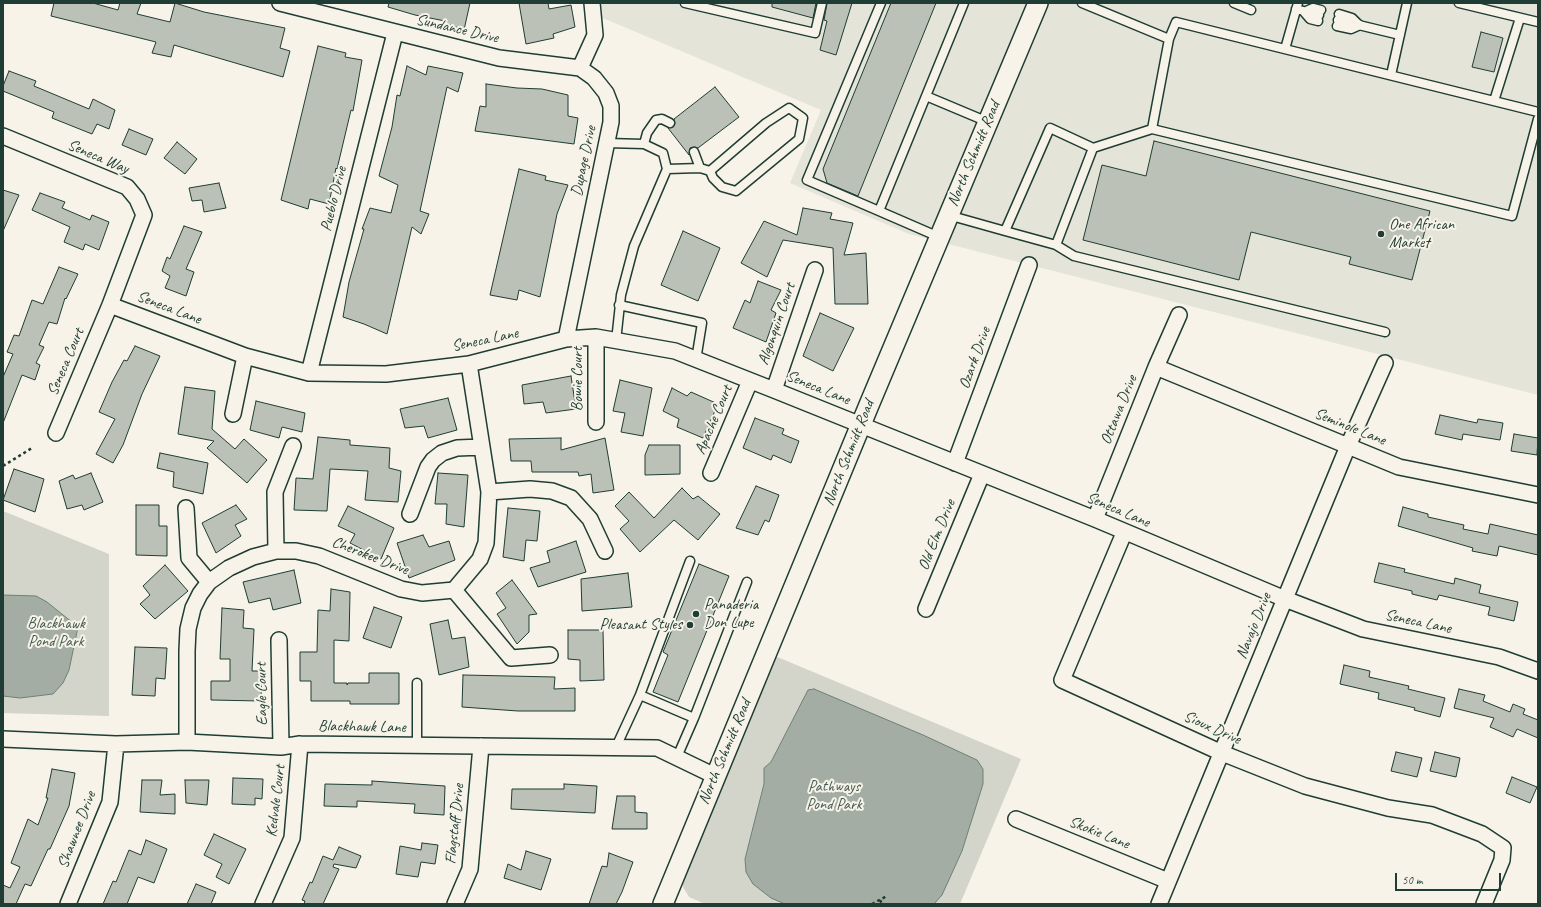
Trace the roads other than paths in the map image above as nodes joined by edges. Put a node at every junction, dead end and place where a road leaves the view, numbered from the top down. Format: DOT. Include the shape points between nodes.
graph roads {
  1 [pos="280,3"];
  2 [pos="592,3"];
  3 [pos="686,3"];
  4 [pos="822,3"];
  5 [pos="881,3"];
  6 [pos="964,3"];
  7 [pos="1038,3"];
  8 [pos="1082,3"];
  9 [pos="1234,3"];
  10 [pos="1408,3"];
  11 [pos="1459,3"];
  12 [pos="1299,8"];
  13 [pos="1251,10"];
  14 [pos="1520,18"];
  15 [pos="1538,22"];
  16 [pos="1360,25"];
  17 [pos="395,33"];
  18 [pos="1400,35"];
  19 [pos="1169,39"];
  20 [pos="1285,49"];
  21 [pos="580,68"];
  22 [pos="1391,75"];
  23 [pos="926,96"];
  24 [pos="1494,101"];
  25 [pos="1538,112"];
  26 [pos="1538,119"];
  27 [pos="670,122"];
  28 [pos="988,122"];
  29 [pos="1152,129"];
  30 [pos="3,136"];
  31 [pos="606,143"];
  32 [pos="644,144"];
  33 [pos="1093,148"];
  34 [pos="694,152"];
  35 [pos="700,168"];
  36 [pos="667,169"];
  37 [pos="710,171"];
  38 [pos="879,211"];
  39 [pos="948,215"];
  40 [pos="1005,231"];
  41 [pos="939,237"];
  42 [pos="1056,245"];
  43 [pos="1029,265"];
  44 [pos="815,270"];
  45 [pos="110,305"];
  46 [pos="620,305"];
  47 [pos="1179,315"];
  48 [pos="1385,332"];
  49 [pos="596,337"];
  50 [pos="566,339"];
  51 [pos="616,341"];
  52 [pos="245,356"];
  53 [pos="696,360"];
  54 [pos="1385,363"];
  55 [pos="469,364"];
  56 [pos="1156,367"];
  57 [pos="308,374"];
  58 [pos="750,382"];
  59 [pos="774,390"];
  60 [pos="233,414"];
  61 [pos="596,422"];
  62 [pos="860,425"];
  63 [pos="56,433"];
  64 [pos="293,446"];
  65 [pos="1348,446"];
  66 [pos="482,447"];
  67 [pos="955,463"];
  68 [pos="711,473"];
  69 [pos="982,474"];
  70 [pos="489,492"];
  71 [pos="1538,495"];
  72 [pos="186,508"];
  73 [pos="410,514"];
  74 [pos="1095,519"];
  75 [pos="1124,533"];
  76 [pos="276,551"];
  77 [pos="605,551"];
  78 [pos="690,561"];
  79 [pos="209,582"];
  80 [pos="747,582"];
  81 [pos="454,590"];
  82 [pos="1284,600"];
  83 [pos="926,609"];
  84 [pos="279,640"];
  85 [pos="550,655"];
  86 [pos="1538,672"];
  87 [pos="417,683"];
  88 [pos="640,695"];
  89 [pos="694,718"];
  90 [pos="3,739"];
  91 [pos="187,742"];
  92 [pos="116,744"];
  93 [pos="300,744"];
  94 [pos="417,746"];
  95 [pos="481,746"];
  96 [pos="281,747"];
  97 [pos="616,747"];
  98 [pos="1222,753"];
  99 [pos="677,757"];
  100 [pos="715,776"];
  101 [pos="1016,819"];
  102 [pos="1168,881"];
  103 [pos="68,904"];
  104 [pos="264,904"];
  105 [pos="456,904"];
  106 [pos="663,904"];
  107 [pos="1159,904"];
  108 [pos="1484,904"];
  1 -- 17 [label="street, Sundance Drive"];
  2 -- 21 [label="street" via="595,35"];
  3 -- 4 [label="lane" via="815,33"];
  5 -- 38 [label="lane" via="807,180"];
  6 -- 23 [label="lane"];
  7 -- 28 [label="street, North Schmidt Road"];
  8 -- 19 [label="lane"];
  9 -- 13 [label="lane"];
  10 -- 18 [label="lane"];
  11 -- 14 [label="lane"];
  12 -- 12 [label="lane" via="1313,8 1319,15 1310,20"];
  12 -- 20 [label="lane"];
  14 -- 15 [label="lane"];
  14 -- 24 [label="lane"];
  16 -- 16 [label="lane" via="1352,18 1338,20 1351,29"];
  16 -- 18 [label="lane"];
  17 -- 21 [label="street, Sundance Drive" via="499,58"];
  17 -- 57 [label="street, Pueblo Drive"];
  18 -- 22 [label="lane"];
  19 -- 20 [label="lane" via="1176,22"];
  19 -- 29 [label="lane"];
  20 -- 22 [label="lane"];
  21 -- 31 [label="street, Dupage Drive" via="594,78 606,93 611,106 611,122"];
  22 -- 24 [label="lane"];
  23 -- 28 [label="lane"];
  23 -- 38 [label="lane"];
  24 -- 25 [label="lane"];
  26 -- 29 [label="lane" via="1512,216"];
  27 -- 32 [label="lane" via="656,120 647,133"];
  28 -- 39 [label="street, North Schmidt Road"];
  29 -- 33 [label="lane"];
  30 -- 45 [label="street, Seneca Way" via="127,187 137,199 144,215"];
  31 -- 32 [label="lane"];
  31 -- 50 [label="street, Dupage Drive"];
  32 -- 36 [label="lane" via="663,154"];
  33 -- 40 [label="lane" via="1050,128"];
  33 -- 42 [label="lane"];
  34 -- 35 [label="lane"];
  35 -- 36 [label="lane"];
  35 -- 37 [label="lane"];
  36 -- 46 [label="lane" via="634,246"];
  37 -- 37 [label="lane" via="766,123 789,108 802,118 799,139 736,191 722,187"];
  38 -- 41 [label="lane"];
  39 -- 40 [label="lane"];
  39 -- 41 [label="street, North Schmidt Road"];
  40 -- 42 [label="lane"];
  41 -- 62 [label="street, North Schmidt Road"];
  42 -- 48 [label="lane" via="1074,256"];
  43 -- 67 [label="street, Ozark Drive"];
  44 -- 59 [label="street, Algonquin Court"];
  45 -- 52 [label="street, Seneca Lane"];
  45 -- 63 [label="street, Seneca Court"];
  46 -- 51 [label="lane"];
  46 -- 53 [label="lane" via="702,323"];
  47 -- 56 [label="street, Ottawa Drive"];
  49 -- 50 [label="street, Seneca Lane"];
  49 -- 51 [label="street, Seneca Lane"];
  49 -- 61 [label="street, Bowie Court"];
  50 -- 55 [label="street, Seneca Lane"];
  51 -- 53 [label="street, Seneca Lane" via="675,351"];
  52 -- 57 [label="street, Seneca Lane"];
  52 -- 60 [label="street"];
  53 -- 58 [label="street, Seneca Lane"];
  54 -- 65 [label="street, Navajo Drive"];
  55 -- 57 [label="street, Seneca Lane" via="386,374"];
  55 -- 66 [label="street"];
  56 -- 65 [label="street, Seminole Lane"];
  56 -- 74 [label="street, Ottawa Drive"];
  58 -- 59 [label="street, Seneca Lane"];
  58 -- 68 [label="street, Apache Court"];
  59 -- 62 [label="street, Seneca Lane"];
  62 -- 67 [label="street, Seneca Lane"];
  62 -- 100 [label="street, North Schmidt Road"];
  64 -- 76 [label="street" via="275,492"];
  65 -- 71 [label="street, Seminole Lane" via="1399,466"];
  65 -- 82 [label="street, Navajo Drive"];
  66 -- 70 [label="street"];
  66 -- 73 [label="street" via="457,448 442,453 433,460"];
  67 -- 69 [label="street, Seneca Lane"];
  69 -- 74 [label="street, Seneca Lane"];
  69 -- 83 [label="street, Old Elm Drive"];
  70 -- 77 [label="street" via="530,488 552,491 571,498 590,519"];
  70 -- 81 [label="street" via="486,543 480,559"];
  72 -- 79 [label="street" via="188,558"];
  74 -- 75 [label="street, Seneca Lane"];
  75 -- 82 [label="street, Seneca Lane"];
  75 -- 98 [label="street, Sioux Drive" via="1062,680"];
  76 -- 79 [label="street, Cherokee Drive" via="229,568"];
  76 -- 81 [label="street, Cherokee Drive" via="296,551 319,556 400,589 422,593"];
  78 -- 88 [label="lane"];
  79 -- 91 [label="street, Cherokee Drive" via="193,608 188,629"];
  80 -- 89 [label="lane"];
  81 -- 85 [label="street" via="511,658"];
  82 -- 86 [label="street, Seneca Lane" via="1363,629 1499,657"];
  82 -- 98 [label="street, Navajo Drive"];
  84 -- 96 [label="street, Eagle Court"];
  87 -- 94 [label="lane"];
  88 -- 89 [label="lane"];
  88 -- 97 [label="lane"];
  89 -- 99 [label="lane"];
  90 -- 92 [label="street, Blackhawk Lane"];
  91 -- 92 [label="street, Blackhawk Lane"];
  91 -- 96 [label="street, Blackhawk Lane"];
  92 -- 103 [label="street, Shawnee Drive" via="110,802"];
  93 -- 94 [label="street, Blackhawk Lane"];
  93 -- 96 [label="street, Blackhawk Lane"];
  93 -- 104 [label="street, Kedvale Court" via="292,838"];
  94 -- 95 [label="street, Blackhawk Lane"];
  95 -- 97 [label="street, Blackhawk Lane"];
  95 -- 105 [label="street, Flagstaff Drive" via="470,869"];
  97 -- 99 [label="street, Blackhawk Lane" via="657,748"];
  98 -- 102 [label="street, Navajo Drive"];
  98 -- 108 [label="street, Sioux Drive" via="1305,786 1388,808 1432,815 1482,834 1503,848 1502,860"];
  99 -- 100 [label="street, Blackhawk Lane"];
  100 -- 106 [label="street, North Schmidt Road"];
  101 -- 102 [label="street, Skokie Lane"];
  102 -- 107 [label="street, Navajo Drive"];
}
